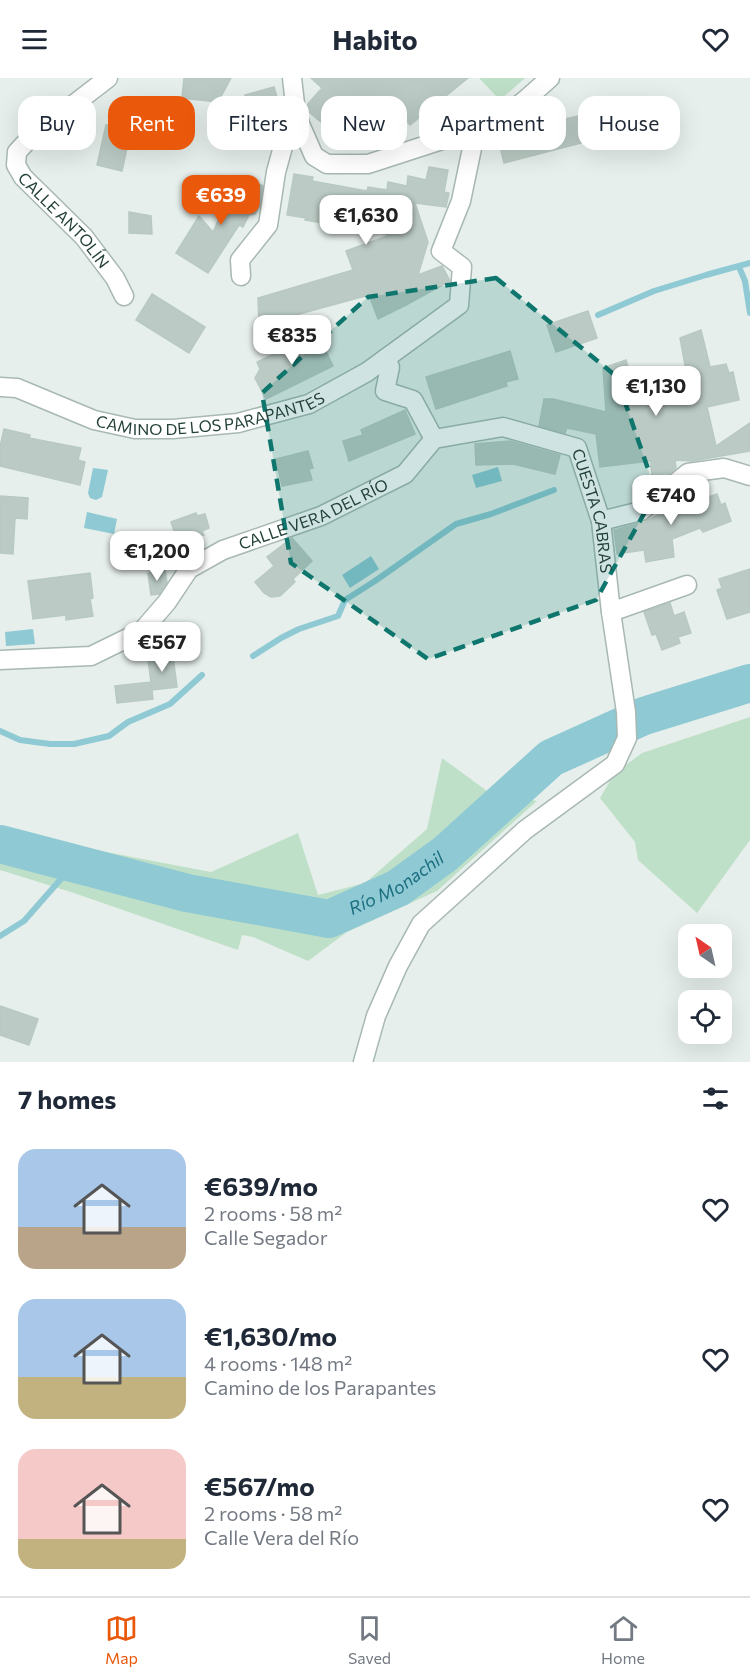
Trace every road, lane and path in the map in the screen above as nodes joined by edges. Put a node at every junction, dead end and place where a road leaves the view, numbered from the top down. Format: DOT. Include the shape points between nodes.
graph roads {
  1 [pos="108,78"];
  2 [pos="292,78"];
  3 [pos="550,78"];
  4 [pos="293,96"];
  5 [pos="530,96"];
  6 [pos="309,145"];
  7 [pos="419,147"];
  8 [pos="282,150"];
  9 [pos="472,150"];
  10 [pos="241,276"];
  11 [pos="124,296"];
  12 [pos="385,359"];
  13 [pos="0,387"];
  14 [pos="434,439"];
  15 [pos="750,476"];
  16 [pos="602,521"];
  17 [pos="687,585"];
  18 [pos="611,612"];
  19 [pos="0,660"];
  20 [pos="363,1062"];
  1 -- 11 [label="street, CALLE ANTOLÍN" via="30,138 17,152 16,165 23,177 84,237"];
  2 -- 4 [label="street"];
  3 -- 5 [label="street"];
  6 -- 7 [label="street" via="314,156 327,164 368,164"];
  8 -- 10 [label="street" via="267,225 240,260"];
  9 -- 12 [label="street, CAMINO DE LOS PARAPANTES" via="461,201 441,251 462,267 459,304"];
  12 -- 13 [label="street, CAMINO DE LOS PARAPANTES" via="309,404 238,423 173,429 135,429 93,420 17,388"];
  12 -- 14 [label="street" via="390,367 385,391 413,400"];
  14 -- 16 [label="street, CUESTA CABRAS" via="503,426 578,448"];
  14 -- 19 [label="street, CALLE VERA DEL RÍO" via="405,474 321,516 223,550 189,569 142,631 91,656"];
  15 -- 16 [label="street" via="724,468 688,473 642,511"];
  16 -- 18 [label="street, CUESTA CABRAS"];
  17 -- 18 [label="street"];
  18 -- 20 [label="street, CUESTA CABRAS" via="627,738 615,764 525,830 421,924 376,1016"];
}
